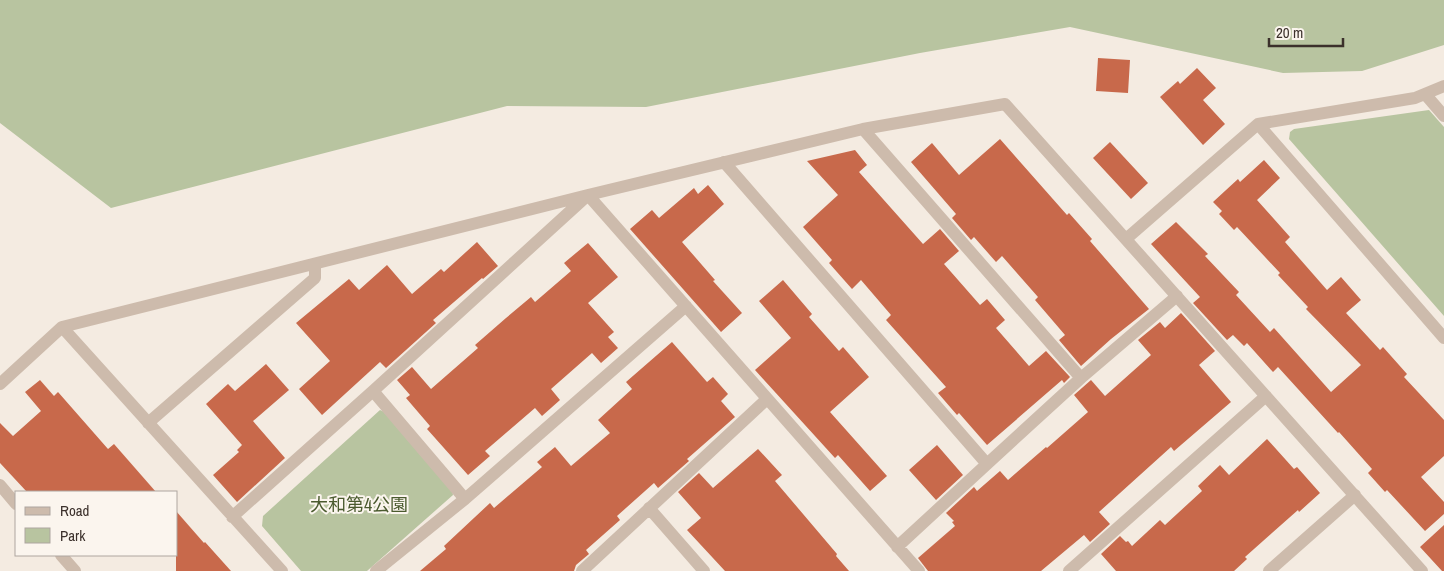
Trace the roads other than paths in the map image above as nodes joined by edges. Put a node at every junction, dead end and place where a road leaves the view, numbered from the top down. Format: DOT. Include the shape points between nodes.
graph roads {
  1 [pos="1444,86"];
  2 [pos="1425,94"];
  3 [pos="1444,116"];
  4 [pos="1258,124"];
  5 [pos="864,129"];
  6 [pos="724,162"];
  7 [pos="588,195"];
  8 [pos="1126,239"];
  9 [pos="314,264"];
  10 [pos="1177,296"];
  11 [pos="686,306"];
  12 [pos="62,327"];
  13 [pos="1444,338"];
  14 [pos="1081,378"];
  15 [pos="2,379"];
  16 [pos="373,391"];
  17 [pos="1266,396"];
  18 [pos="767,399"];
  19 [pos="148,423"];
  20 [pos="988,464"];
  21 [pos="0,485"];
  22 [pos="1354,495"];
  23 [pos="465,499"];
  24 [pos="15,503"];
  25 [pos="649,508"];
  26 [pos="232,517"];
  27 [pos="898,547"];
  28 [pos="62,556"];
  29 [pos="75,571"];
  30 [pos="282,571"];
  31 [pos="376,571"];
  32 [pos="582,571"];
  33 [pos="704,571"];
  34 [pos="919,571"];
  35 [pos="1069,571"];
  36 [pos="1269,571"];
  37 [pos="1422,571"];
  1 -- 2 [label="street"];
  2 -- 3 [label="street"];
  2 -- 4 [label="street"];
  4 -- 8 [label="street"];
  4 -- 13 [label="street"];
  5 -- 6 [label="street"];
  5 -- 8 [label="street" via="1005,104"];
  5 -- 14 [label="street"];
  6 -- 7 [label="street"];
  6 -- 20 [label="street"];
  7 -- 9 [label="street"];
  7 -- 11 [label="street"];
  7 -- 16 [label="street"];
  8 -- 10 [label="street"];
  9 -- 12 [label="street"];
  9 -- 19 [label="street" via="315,278"];
  10 -- 14 [label="street"];
  10 -- 17 [label="street"];
  11 -- 18 [label="street"];
  11 -- 23 [label="street"];
  12 -- 15 [label="street"];
  12 -- 19 [label="street"];
  14 -- 20 [label="street"];
  16 -- 23 [label="street"];
  16 -- 26 [label="street"];
  17 -- 22 [label="street"];
  17 -- 35 [label="street"];
  18 -- 25 [label="street"];
  18 -- 27 [label="street"];
  19 -- 26 [label="street"];
  20 -- 27 [label="street"];
  21 -- 24 [label="street"];
  22 -- 36 [label="street"];
  22 -- 37 [label="street"];
  23 -- 31 [label="street"];
  25 -- 32 [label="street"];
  25 -- 33 [label="street"];
  26 -- 30 [label="street"];
  27 -- 34 [label="street"];
  28 -- 29 [label="street"];
}
